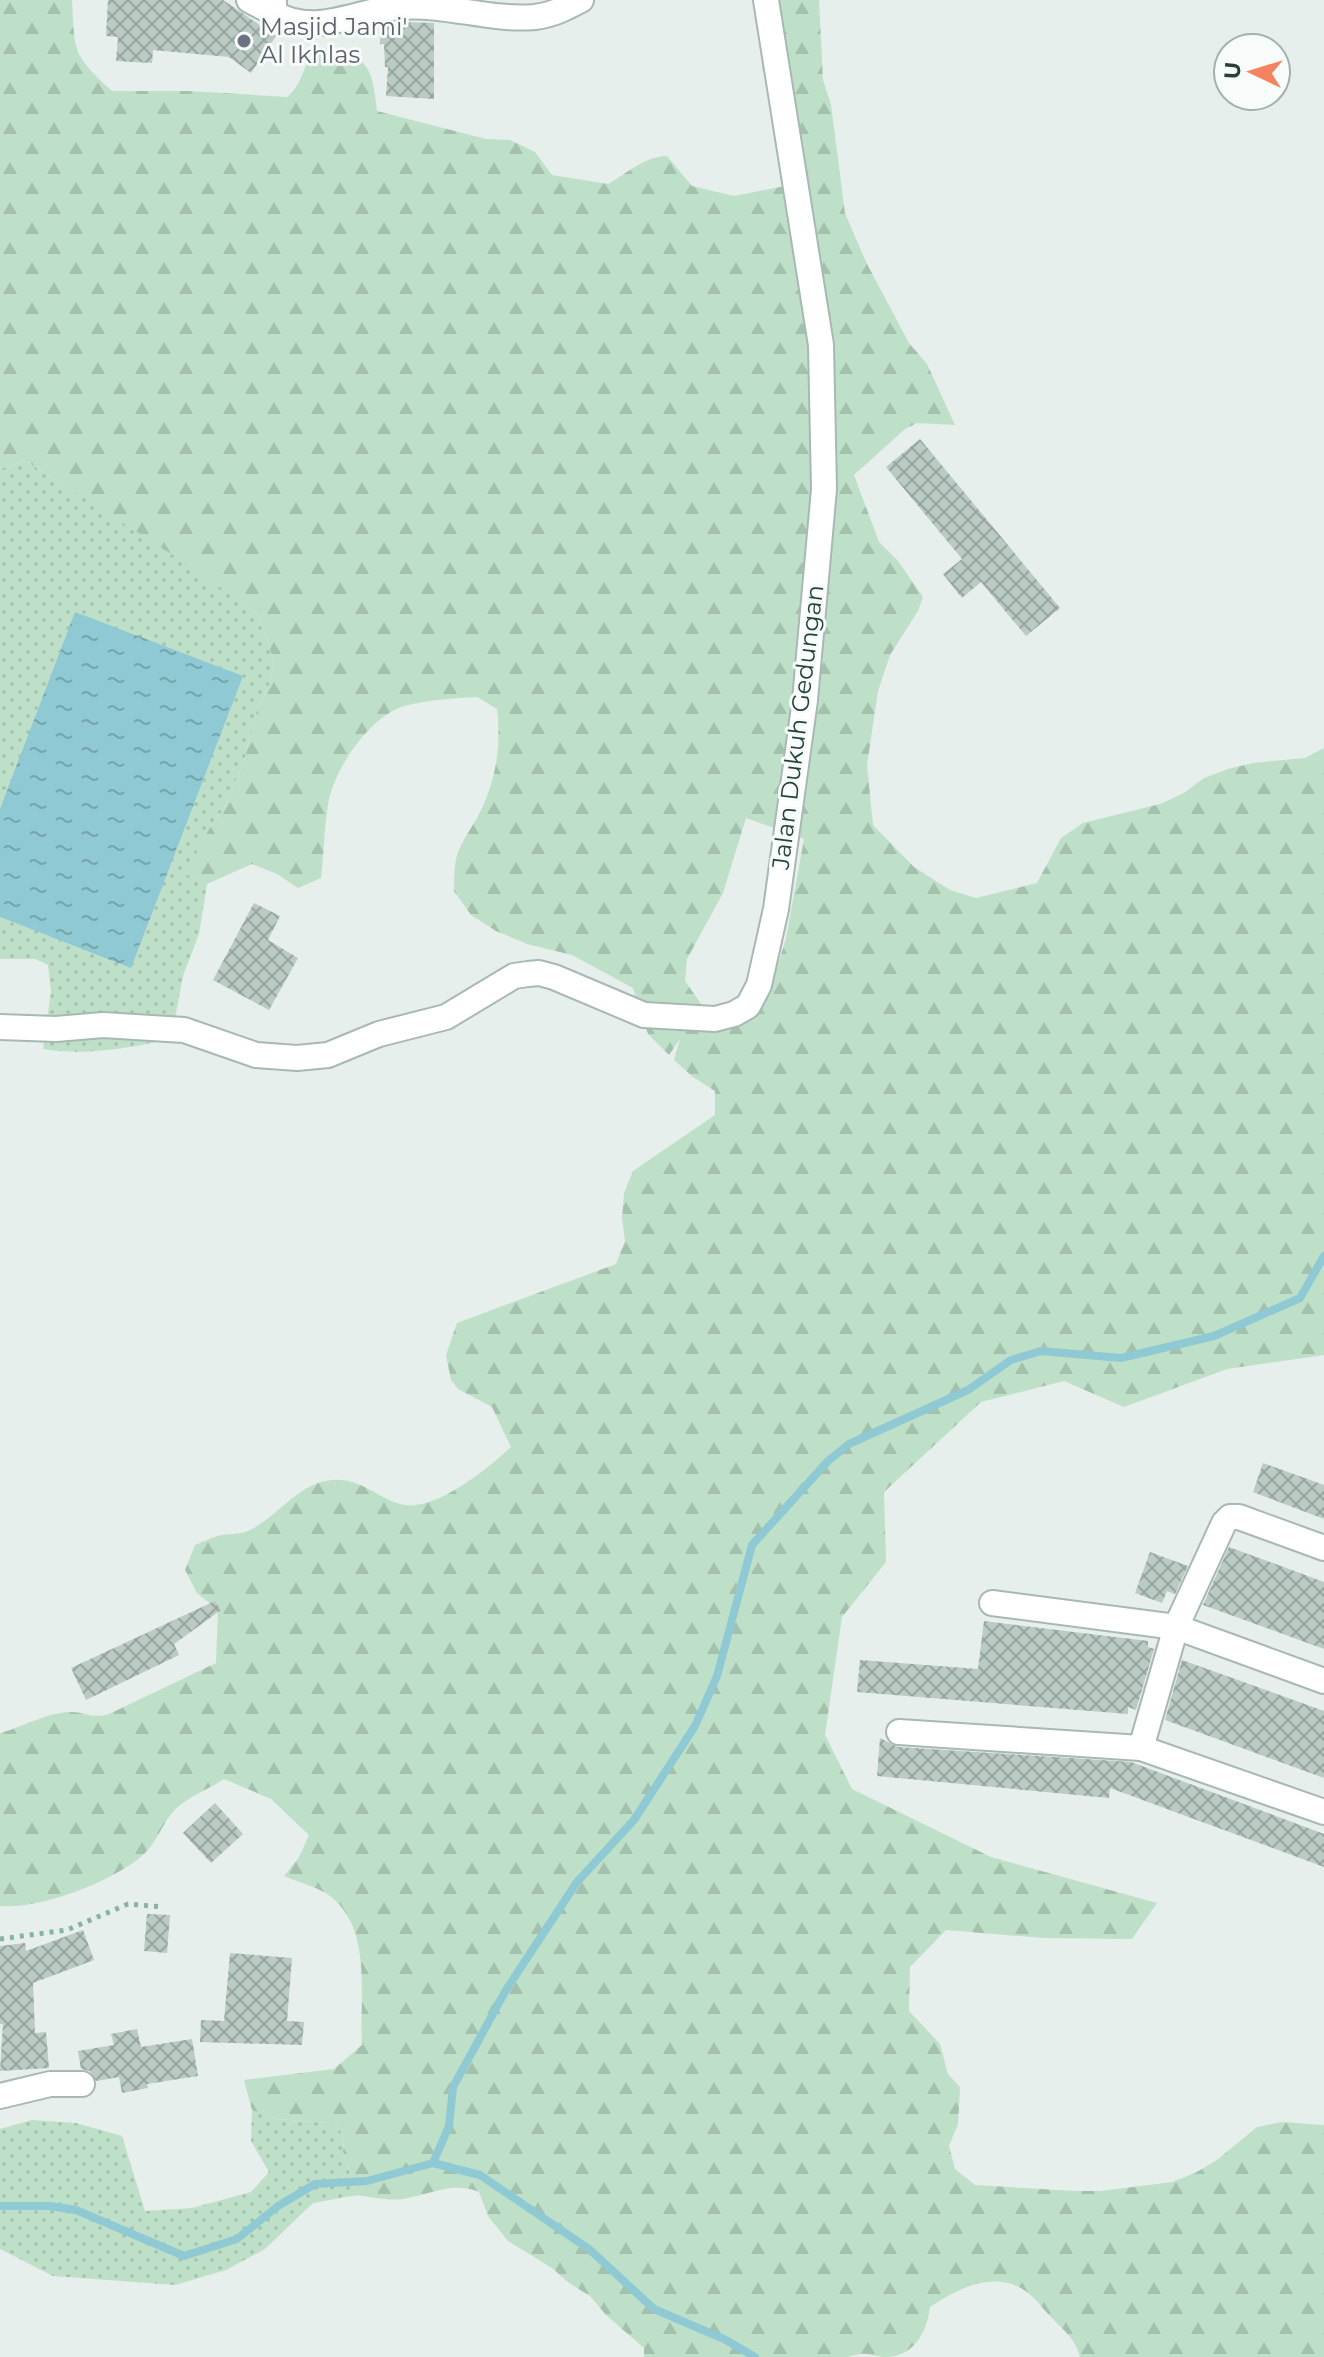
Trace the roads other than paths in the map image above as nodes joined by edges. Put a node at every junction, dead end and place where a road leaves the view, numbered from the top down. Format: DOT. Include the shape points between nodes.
graph roads {
  1 [pos="249,0"];
  2 [pos="581,0"];
  3 [pos="766,0"];
  4 [pos="274,6"];
  5 [pos="0,1027"];
  6 [pos="1324,1548"];
  7 [pos="992,1603"];
  8 [pos="1176,1627"];
  9 [pos="1324,1681"];
  10 [pos="899,1732"];
  11 [pos="1141,1748"];
  12 [pos="1324,1812"];
  13 [pos="82,2084"];
  14 [pos="0,2096"];
  1 -- 4 [label="street"];
  2 -- 4 [label="street" via="535,17 399,7 321,24 294,23"];
  3 -- 5 [label="street, Jalan Dukuh Gedungan" via="821,345 824,489 805,700 776,909 759,985 748,1006 715,1019 644,1015 554,977 528,974 514,976 446,1017 379,1034 328,1055 297,1058 256,1055 184,1030"];
  6 -- 8 [label="street" via="1230,1517"];
  7 -- 8 [label="street"];
  8 -- 9 [label="street"];
  8 -- 11 [label="street"];
  10 -- 11 [label="street"];
  11 -- 12 [label="street"];
  13 -- 14 [label="street" via="50,2084"];
}
